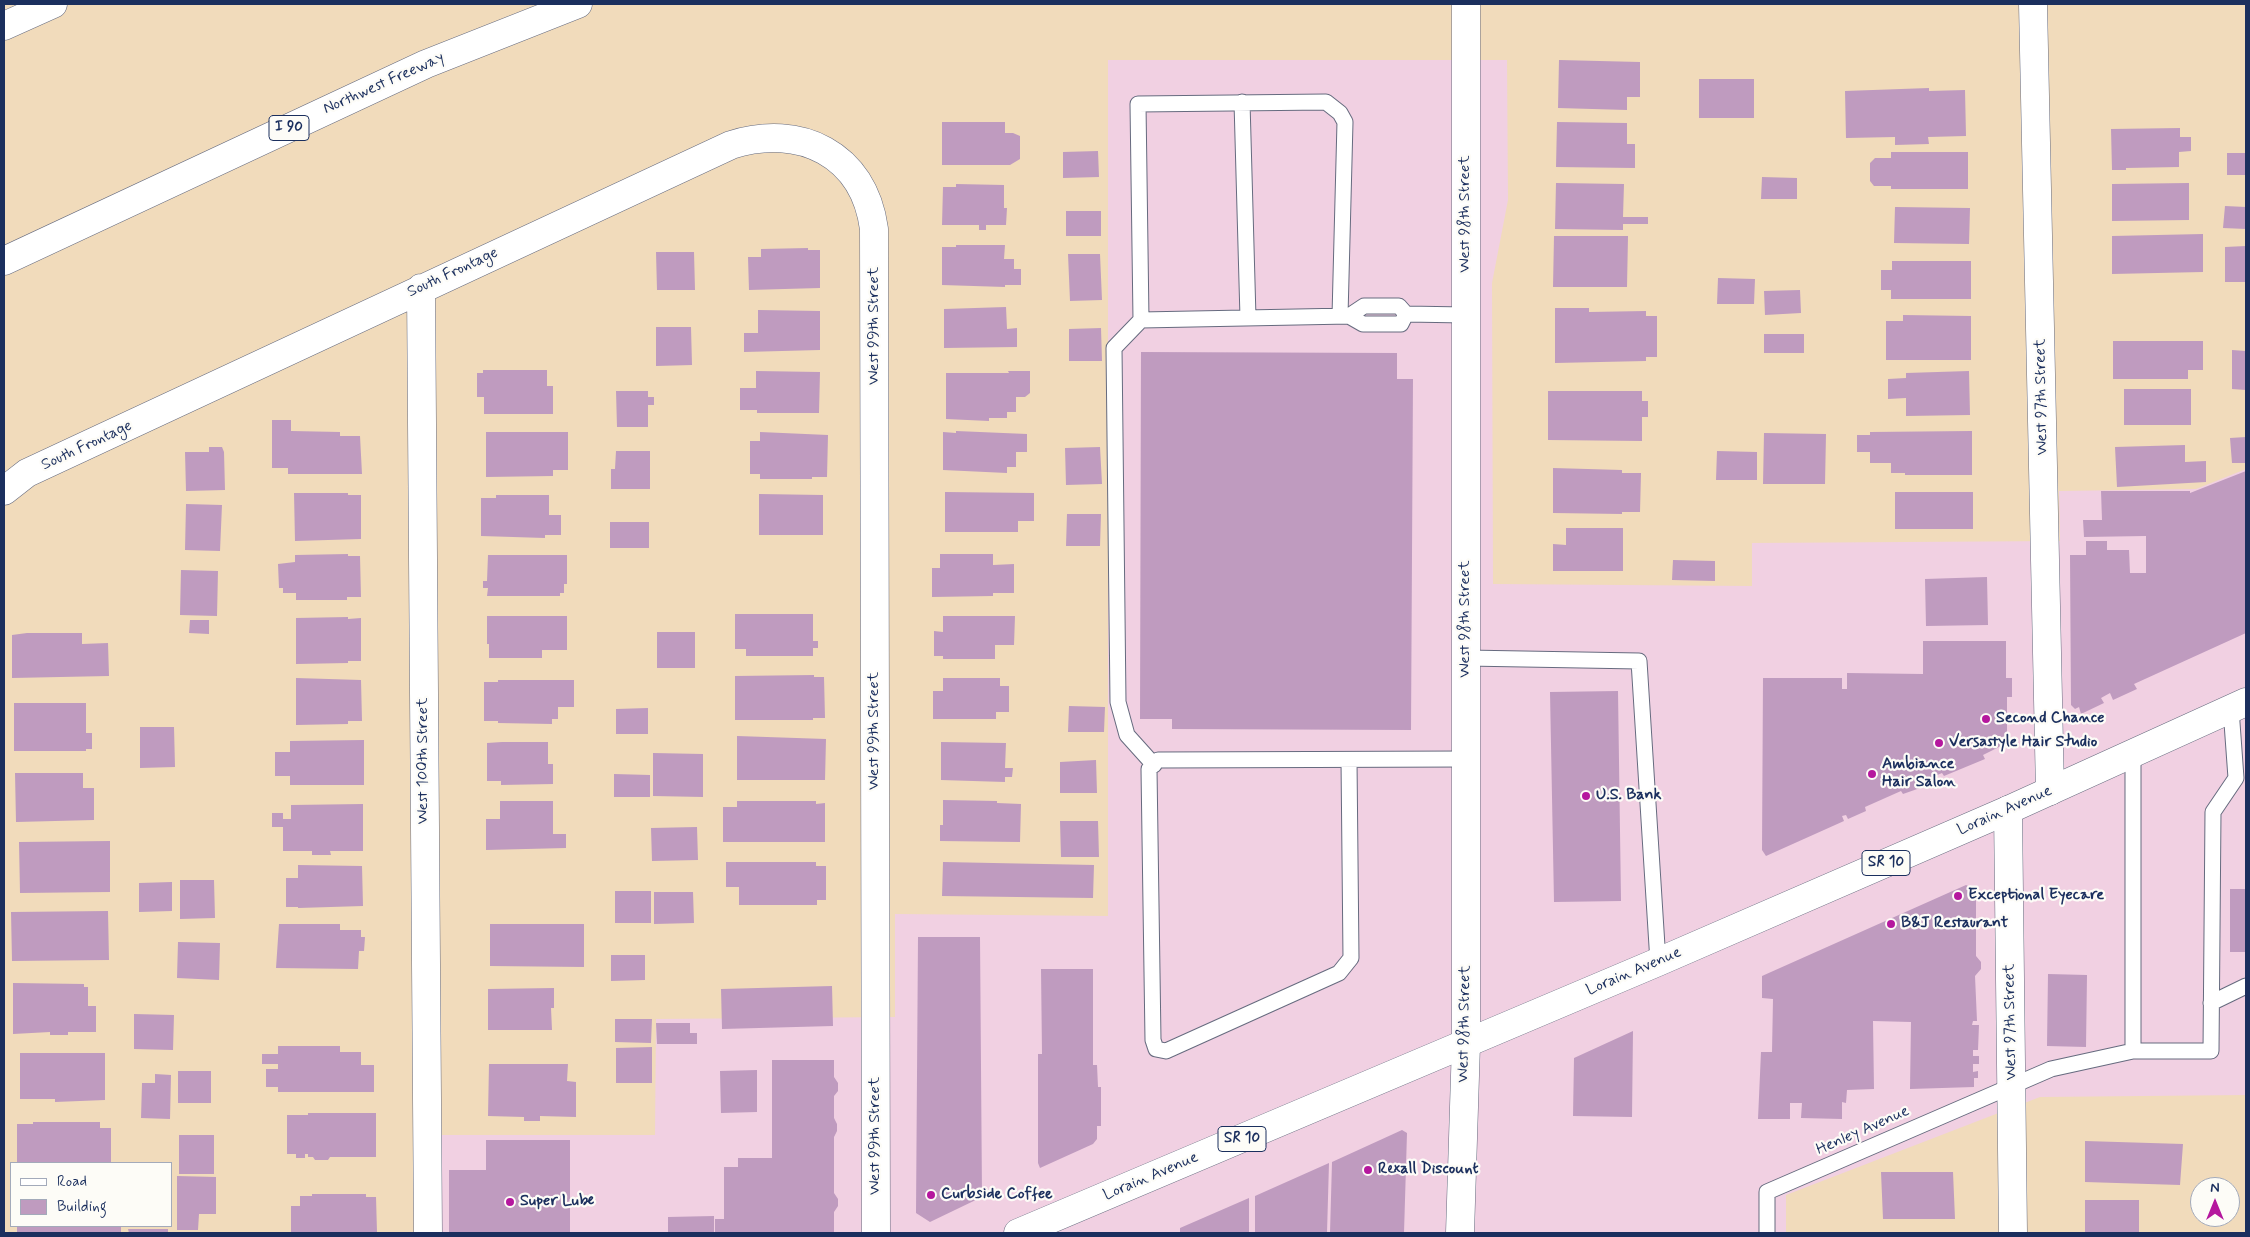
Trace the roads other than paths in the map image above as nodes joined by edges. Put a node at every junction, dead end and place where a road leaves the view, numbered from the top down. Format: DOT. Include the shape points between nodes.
graph roads {
  1 [pos="53,4"];
  2 [pos="578,4"];
  3 [pos="1466,4"];
  4 [pos="2033,4"];
  5 [pos="4,26"];
  6 [pos="1242,102"];
  7 [pos="874,229"];
  8 [pos="4,260"];
  9 [pos="421,288"];
  10 [pos="1466,314"];
  11 [pos="1345,316"];
  12 [pos="1248,318"];
  13 [pos="1141,320"];
  14 [pos="4,491"];
  15 [pos="1466,658"];
  16 [pos="2239,706"];
  17 [pos="2133,753"];
  18 [pos="1466,759"];
  19 [pos="1349,760"];
  20 [pos="1154,765"];
  21 [pos="2050,791"];
  22 [pos="2008,810"];
  23 [pos="1658,962"];
  24 [pos="2246,986"];
  25 [pos="2211,1003"];
  26 [pos="1466,1044"];
  27 [pos="2133,1051"];
  28 [pos="2011,1085"];
  29 [pos="428,1233"];
  30 [pos="876,1233"];
  31 [pos="1018,1233"];
  32 [pos="1460,1233"];
  33 [pos="1767,1233"];
  34 [pos="2013,1233"];
  1 -- 5 [label="main road"];
  2 -- 8 [label="main road, Northwest Freeway / I 90" via="426,64"];
  3 -- 10 [label="main road, West 98th Street"];
  4 -- 21 [label="main road, West 97th Street"];
  6 -- 11 [label="lane" via="1326,102 1340,113 1345,122"];
  6 -- 12 [label="lane"];
  6 -- 13 [label="lane" via="1138,104"];
  7 -- 9 [label="main road, South Frontage" via="871,208 864,192 838,160 805,142 780,136 755,138 731,145"];
  7 -- 30 [label="main road, West 99th Street"];
  9 -- 14 [label="main road, South Frontage" via="27,473"];
  9 -- 29 [label="main road, West 100th Street"];
  10 -- 11 [label="lane" via="1406,314 1401,324 1363,324"];
  10 -- 15 [label="main road, West 98th Street"];
  11 -- 12 [label="lane"];
  12 -- 13 [label="lane"];
  13 -- 20 [label="lane" via="1114,348 1118,702 1127,735"];
  15 -- 18 [label="main road, West 98th Street"];
  15 -- 23 [label="lane" via="1639,660"];
  16 -- 17 [label="main road, Lorain Avenue / SR 10"];
  16 -- 25 [label="lane" via="2236,778 2213,812"];
  17 -- 21 [label="main road, Lorain Avenue / SR 10"];
  17 -- 27 [label="lane"];
  18 -- 19 [label="lane"];
  18 -- 26 [label="main road, West 98th Street"];
  19 -- 20 [label="lane" via="1158,760"];
  19 -- 20 [label="lane" via="1351,958 1340,972 1166,1051 1156,1049 1152,1040 1149,769"];
  21 -- 22 [label="main road, Lorain Avenue / SR 10"];
  22 -- 23 [label="main road, Lorain Avenue / SR 10"];
  22 -- 28 [label="main road, West 97th Street"];
  23 -- 26 [label="main road, Lorain Avenue / SR 10"];
  24 -- 25 [label="lane"];
  25 -- 27 [label="lane" via="2211,1051"];
  26 -- 31 [label="main road, Lorain Avenue / SR 10"];
  26 -- 32 [label="main road, West 98th Street"];
  27 -- 28 [label="lane" via="2051,1069"];
  28 -- 33 [label="lane, Henley Avenue" via="1767,1192"];
  28 -- 34 [label="main road, West 97th Street"];
}
